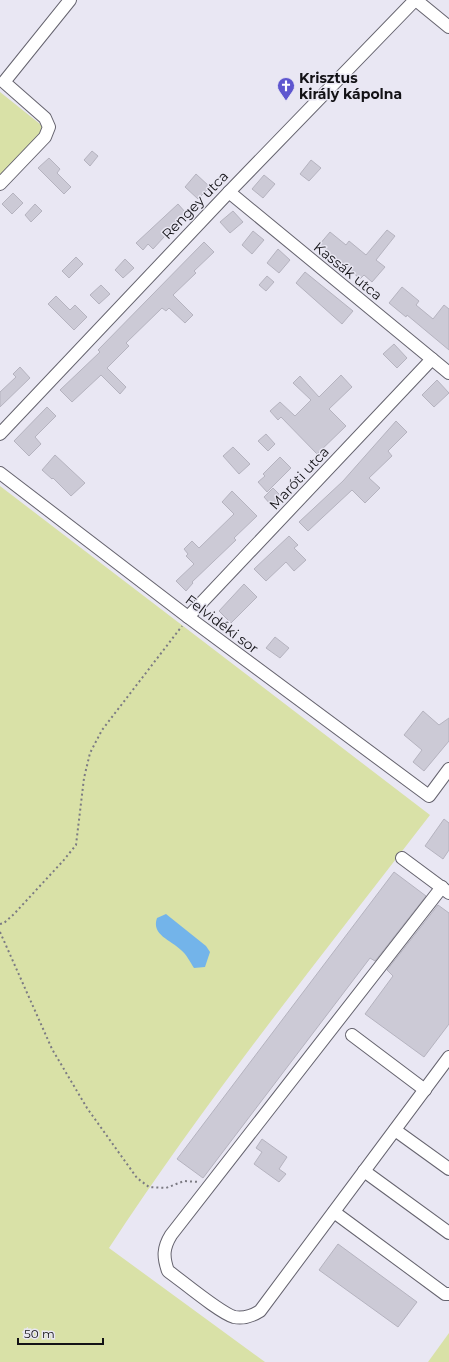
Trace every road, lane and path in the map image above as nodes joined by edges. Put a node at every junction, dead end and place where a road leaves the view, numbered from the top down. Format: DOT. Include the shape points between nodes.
graph roads {
  1 [pos="70,0"];
  2 [pos="416,0"];
  3 [pos="449,27"];
  4 [pos="0,184"];
  5 [pos="229,192"];
  6 [pos="432,358"];
  7 [pos="449,373"];
  8 [pos="0,434"];
  9 [pos="0,473"];
  10 [pos="188,617"];
  11 [pos="449,769"];
  12 [pos="402,858"];
  13 [pos="445,890"];
  14 [pos="0,924"];
  15 [pos="0,932"];
  16 [pos="352,1035"];
  17 [pos="449,1058"];
  18 [pos="425,1090"];
  19 [pos="395,1130"];
  20 [pos="449,1168"];
  21 [pos="364,1171"];
  22 [pos="209,1187"];
  23 [pos="334,1212"];
  24 [pos="449,1233"];
  25 [pos="449,1294"];
  1 -- 4 [label="street" via="4,82 45,118 49,127 45,137"];
  2 -- 3 [label="street"];
  2 -- 5 [label="street, Rengey utca"];
  5 -- 6 [label="street, Kassák utca"];
  5 -- 8 [label="street, Rengey utca"];
  6 -- 7 [label="street, Kassák utca"];
  6 -- 10 [label="street, Maróti utca"];
  9 -- 10 [label="street, Felvidéki sor"];
  10 -- 11 [label="street, Felvidéki sor" via="429,796"];
  10 -- 14 [label="path" via="102,730 90,753 84,778 76,845 14,914"];
  12 -- 13 [label="street"];
  13 -- 22 [label="street"];
  15 -- 22 [label="path" via="52,1049 87,1108 137,1178 154,1187 166,1188 184,1181 199,1182"];
  16 -- 18 [label="street"];
  17 -- 18 [label="street"];
  18 -- 19 [label="street"];
  19 -- 20 [label="street"];
  19 -- 21 [label="street"];
  21 -- 23 [label="street"];
  21 -- 24 [label="street"];
  22 -- 23 [label="street" via="166,1243 164,1260 168,1271 226,1314 234,1317 253,1316 260,1311"];
  23 -- 25 [label="street" via="445,1294"];
}
